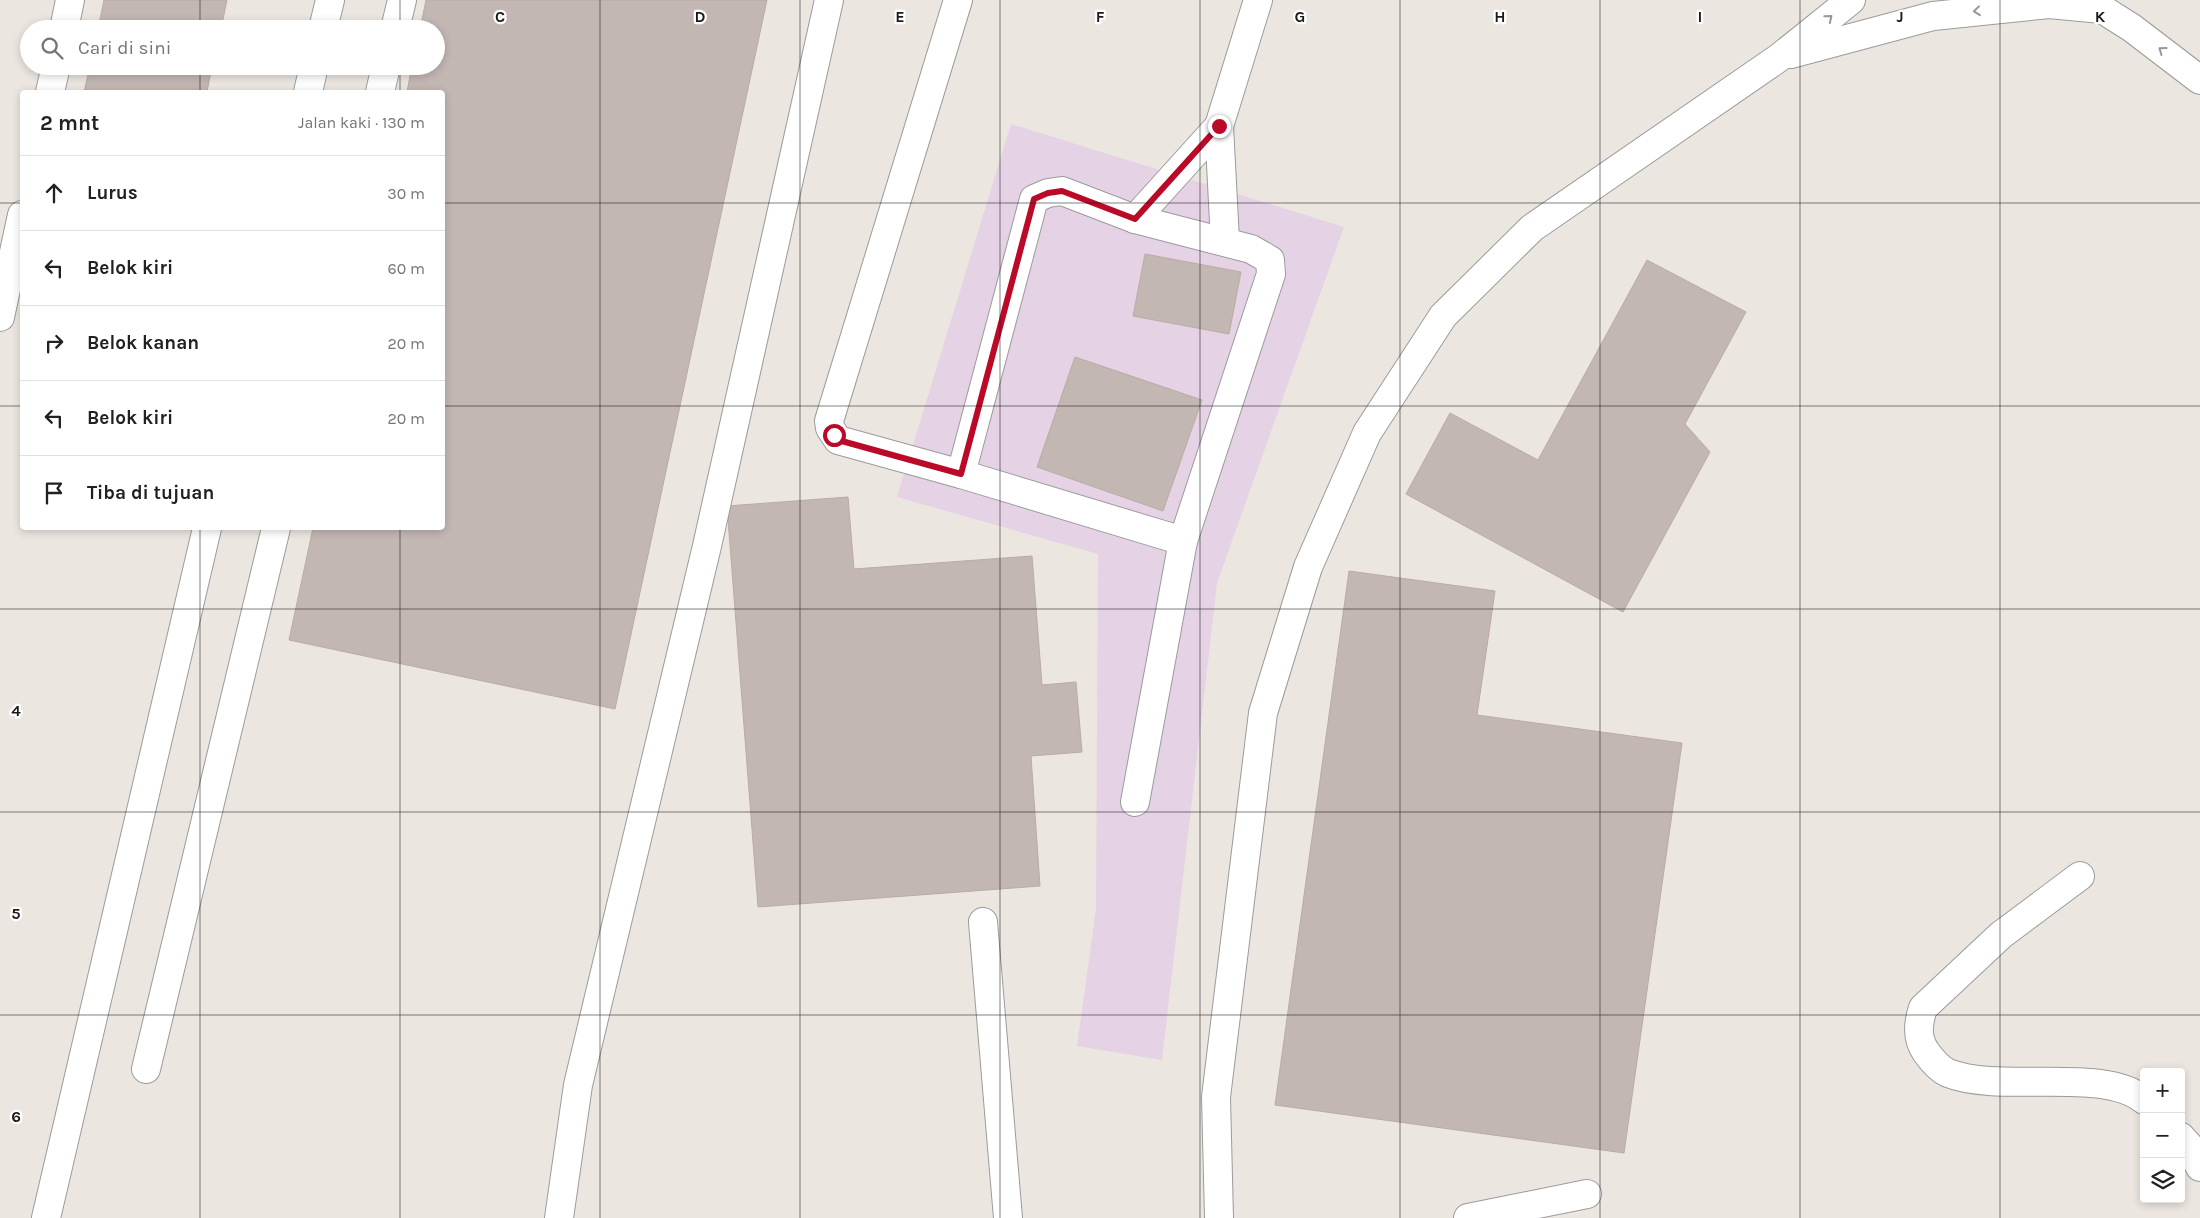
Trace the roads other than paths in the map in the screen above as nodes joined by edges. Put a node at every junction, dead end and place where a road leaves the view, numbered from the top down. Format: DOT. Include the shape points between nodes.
graph roads {
  1 [pos="70,0"];
  2 [pos="330,0"];
  3 [pos="402,0"];
  4 [pos="829,0"];
  5 [pos="958,0"];
  6 [pos="1258,0"];
  7 [pos="1851,0"];
  8 [pos="2100,4"];
  9 [pos="66,20"];
  10 [pos="325,20"];
  11 [pos="397,20"];
  12 [pos="1780,57"];
  13 [pos="54,75"];
  14 [pos="312,75"];
  15 [pos="384,75"];
  16 [pos="2200,80"];
  17 [pos="50,90"];
  18 [pos="308,90"];
  19 [pos="380,90"];
  20 [pos="1219,126"];
  21 [pos="1135,219"];
  22 [pos="20,224"];
  23 [pos="1226,241"];
  24 [pos="0,317"];
  25 [pos="961,474"];
  26 [pos="207,530"];
  27 [pos="276,530"];
  28 [pos="1183,541"];
  29 [pos="1135,802"];
  30 [pos="2080,876"];
  31 [pos="983,922"];
  32 [pos="146,1069"];
  33 [pos="2140,1096"];
  34 [pos="2185,1142"];
  35 [pos="2200,1167"];
  36 [pos="1586,1194"];
  37 [pos="46,1218"];
  38 [pos="559,1218"];
  39 [pos="1008,1218"];
  40 [pos="1219,1218"];
  41 [pos="1468,1218"];
  1 -- 9 [label="lane"];
  2 -- 10 [label="lane"];
  3 -- 11 [label="lane"];
  4 -- 38 [label="lane" via="707,546 578,1084"];
  5 -- 25 [label="lane" via="829,421 838,440"];
  6 -- 20 [label="lane"];
  12 -- 7 [label="lane, one-way"];
  8 -- 12 [label="lane, one-way" via="2049,4 1933,16"];
  16 -- 8 [label="lane, one-way"];
  12 -- 40 [label="lane" via="1532,228 1443,316 1367,433 1308,567 1263,713 1216,1097"];
  13 -- 17 [label="lane"];
  14 -- 18 [label="lane"];
  15 -- 19 [label="lane"];
  20 -- 21 [label="lane"];
  20 -- 23 [label="lane"];
  21 -- 23 [label="lane"];
  21 -- 25 [label="lane" via="1062,191 1034,199"];
  22 -- 24 [label="lane"];
  23 -- 28 [label="lane" via="1251,249 1270,260 1271,274"];
  25 -- 28 [label="lane"];
  26 -- 37 [label="lane"];
  27 -- 32 [label="lane"];
  28 -- 29 [label="lane"];
  30 -- 33 [label="lane" via="2001,935 1923,1008 1918,1021 1920,1043 1932,1061 1947,1072 1987,1081 2106,1084"];
  31 -- 39 [label="lane"];
  34 -- 35 [label="lane"];
  36 -- 41 [label="lane"];
}
